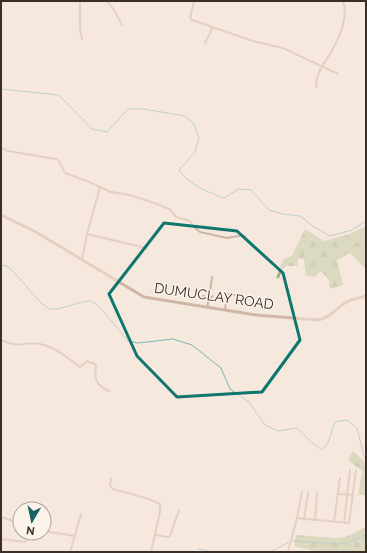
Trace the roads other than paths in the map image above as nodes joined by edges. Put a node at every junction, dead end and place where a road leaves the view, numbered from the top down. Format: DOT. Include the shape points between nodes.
graph roads {
  1 [pos="80,1"];
  2 [pos="107,1"];
  3 [pos="194,1"];
  4 [pos="343,1"];
  5 [pos="122,25"];
  6 [pos="213,27"];
  7 [pos="82,39"];
  8 [pos="205,43"];
  9 [pos="321,67"];
  10 [pos="338,74"];
  11 [pos="316,87"];
  12 [pos="1,148"];
  13 [pos="100,187"];
  14 [pos="1,214"];
  15 [pos="87,234"];
  16 [pos="246,236"];
  17 [pos="146,248"];
  18 [pos="82,260"];
  19 [pos="212,277"];
  20 [pos="236,295"];
  21 [pos="203,296"];
  22 [pos="213,296"];
  23 [pos="366,296"];
  24 [pos="209,298"];
  25 [pos="208,307"];
  26 [pos="225,310"];
  27 [pos="1,340"];
  28 [pos="109,391"];
  29 [pos="350,470"];
  30 [pos="356,470"];
  31 [pos="111,478"];
  32 [pos="340,478"];
  33 [pos="302,492"];
  34 [pos="308,493"];
  35 [pos="317,493"];
  36 [pos="338,494"];
  37 [pos="347,495"];
  38 [pos="353,495"];
  39 [pos="179,510"];
  40 [pos="81,514"];
  41 [pos="1,518"];
  42 [pos="297,518"];
  43 [pos="304,520"];
  44 [pos="315,520"];
  45 [pos="12,521"];
  46 [pos="334,522"];
  47 [pos="344,523"];
  48 [pos="52,532"];
  49 [pos="155,535"];
  50 [pos="75,536"];
  51 [pos="1,539"];
  52 [pos="12,540"];
  53 [pos="71,552"];
  54 [pos="74,552"];
  55 [pos="151,552"];
  56 [pos="288,552"];
  1 -- 7 [label="street"];
  2 -- 5 [label="street"];
  3 -- 6 [label="street" via="190,18"];
  4 -- 9 [label="street" via="346,12 339,38"];
  6 -- 8 [label="street"];
  6 -- 9 [label="street" via="283,48"];
  9 -- 10 [label="street"];
  9 -- 11 [label="street"];
  12 -- 13 [label="street" via="56,159 65,173"];
  13 -- 15 [label="street"];
  13 -- 16 [label="street" via="171,210 176,217 190,220 200,232 227,238"];
  14 -- 18 [label="street, DUMUCLAY ROAD"];
  15 -- 17 [label="street"];
  15 -- 18 [label="street"];
  18 -- 25 [label="street, DUMUCLAY ROAD" via="140,296"];
  19 -- 24 [label="street"];
  20 -- 26 [label="street" via="227,294"];
  21 -- 24 [label="street"];
  22 -- 24 [label="street"];
  23 -- 26 [label="street, DUMUCLAY ROAD" via="349,301 326,319 318,320"];
  24 -- 25 [label="street"];
  25 -- 26 [label="street, DUMUCLAY ROAD"];
  27 -- 28 [label="street" via="12,345 38,343 48,346 80,367 87,361 91,362 96,366 96,381"];
  29 -- 37 [label="street"];
  30 -- 38 [label="street"];
  31 -- 49 [label="street" via="110,485 113,489 160,504"];
  32 -- 36 [label="street"];
  33 -- 42 [label="street"];
  34 -- 43 [label="street"];
  35 -- 44 [label="street"];
  36 -- 37 [label="street"];
  36 -- 46 [label="street"];
  37 -- 38 [label="street"];
  37 -- 47 [label="street"];
  38 -- 47 [label="street" via="350,522"];
  39 -- 49 [label="street" via="170,536 168,538"];
  40 -- 50 [label="street"];
  41 -- 45 [label="street"];
  42 -- 43 [label="street"];
  42 -- 56 [label="street"];
  43 -- 44 [label="street"];
  44 -- 46 [label="street"];
  46 -- 47 [label="street"];
  48 -- 50 [label="street"];
  49 -- 55 [label="street"];
  50 -- 53 [label="street"];
  51 -- 52 [label="street"];
  53 -- 54 [label="street"];
}
